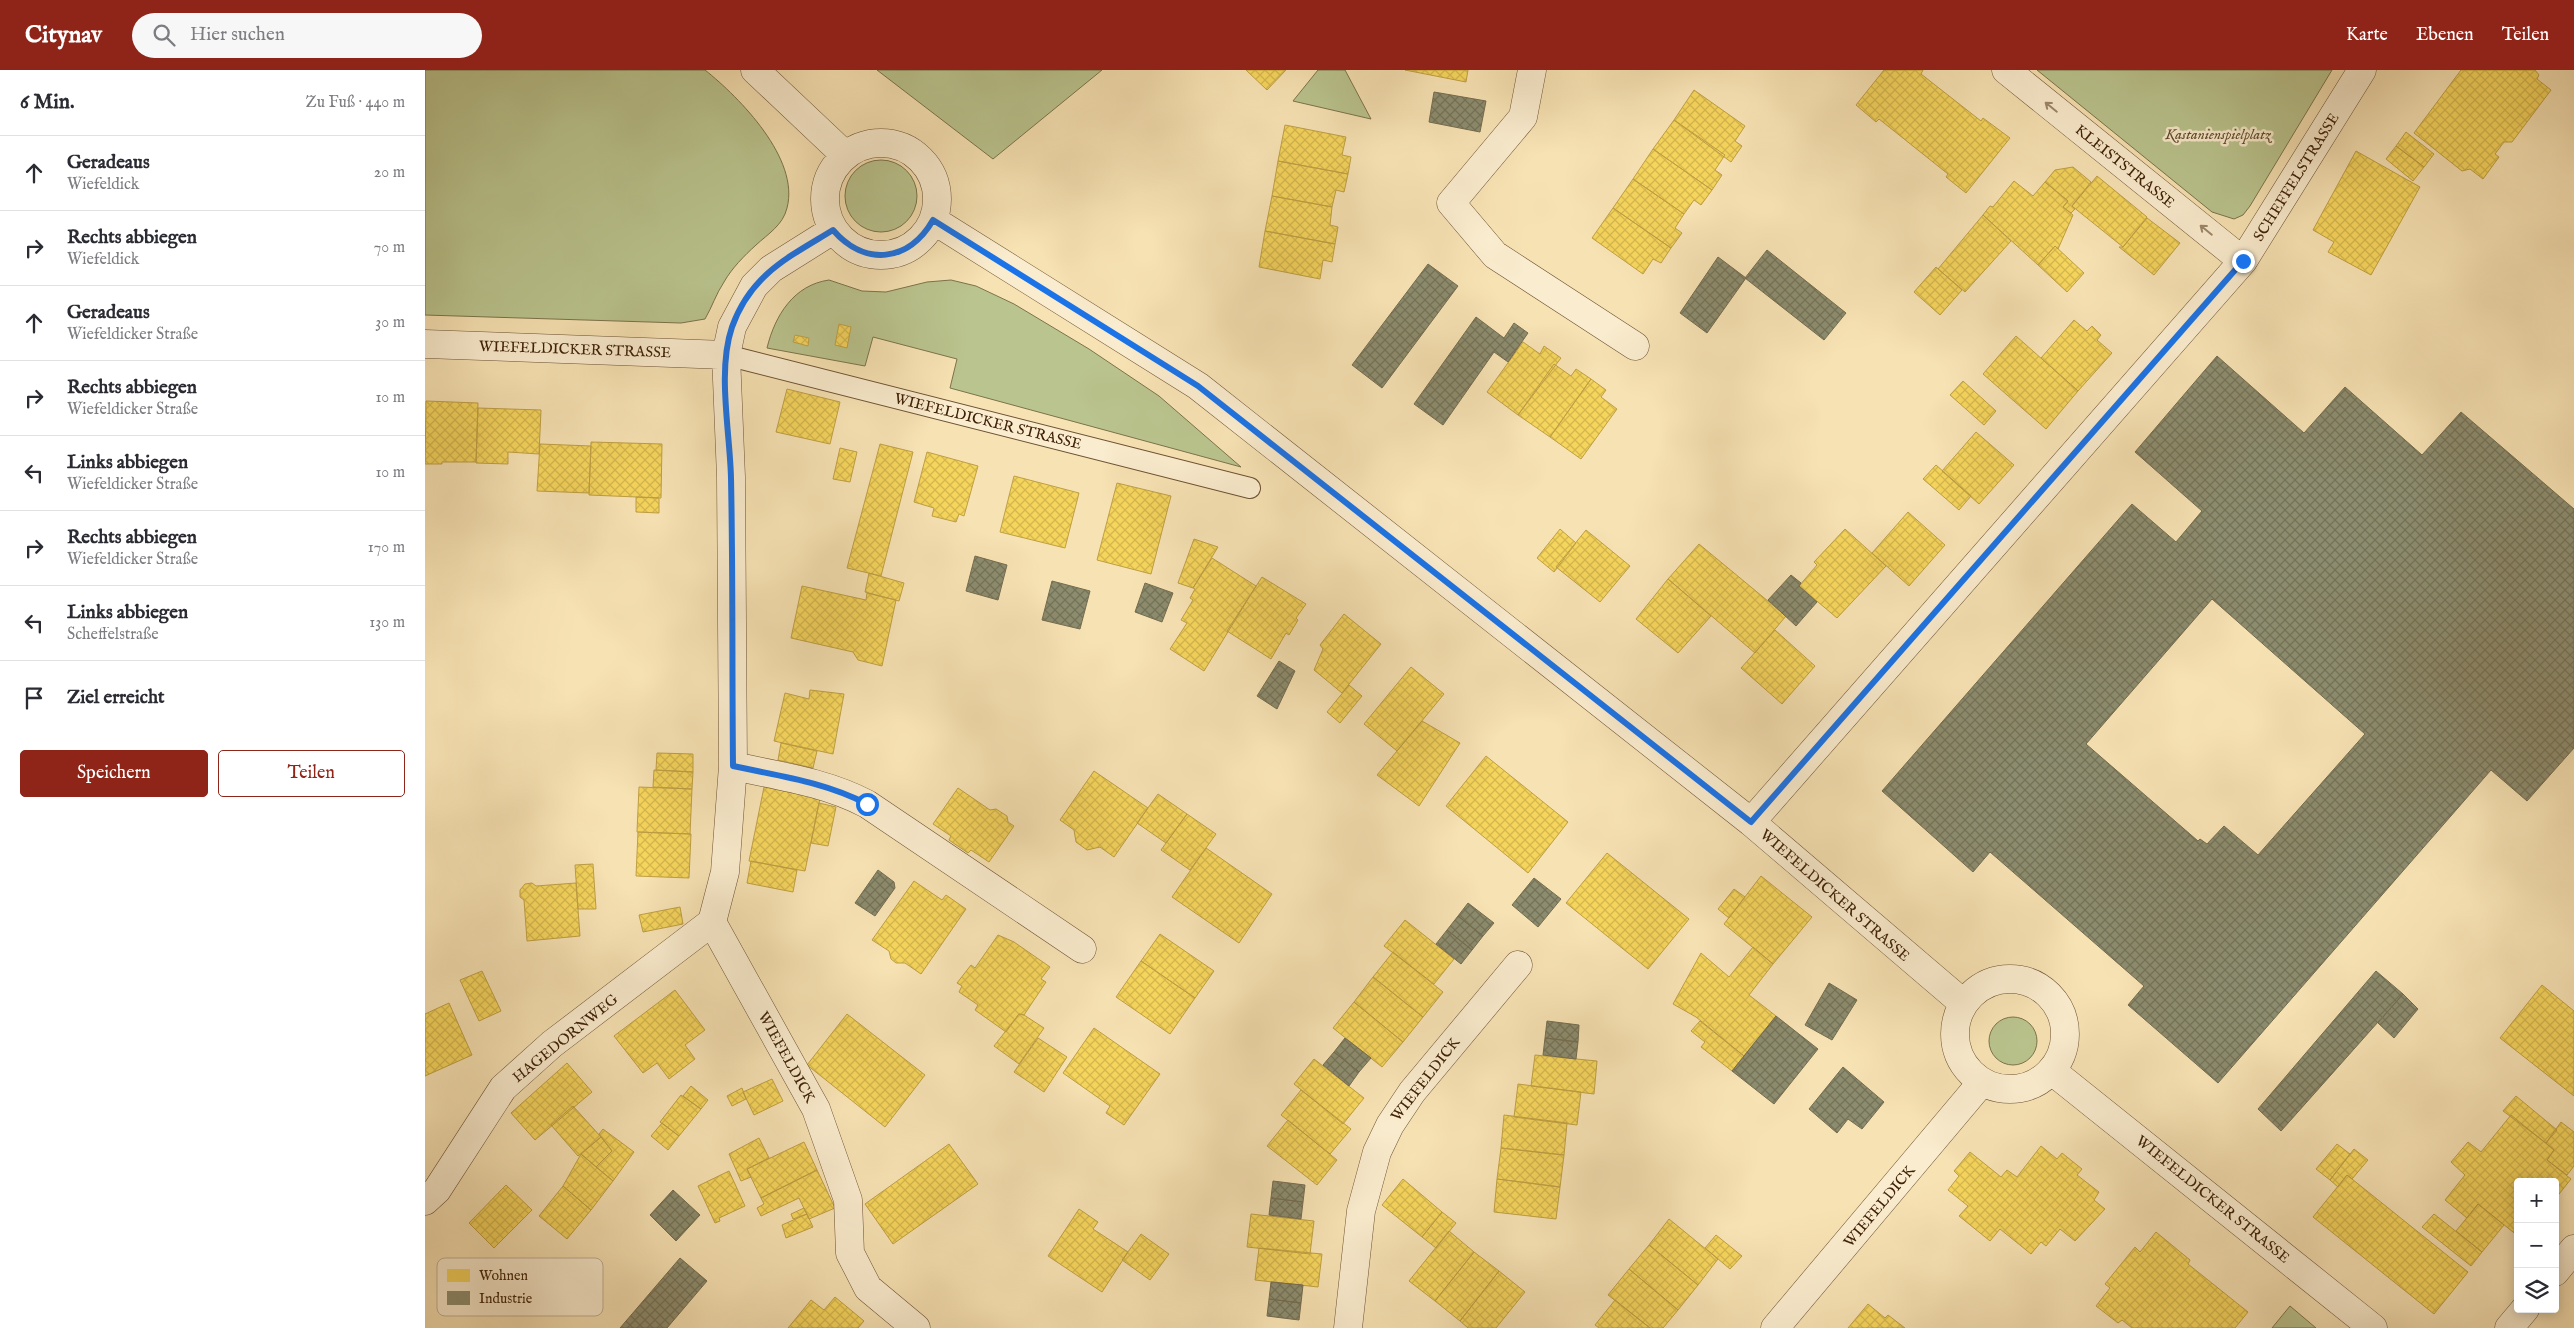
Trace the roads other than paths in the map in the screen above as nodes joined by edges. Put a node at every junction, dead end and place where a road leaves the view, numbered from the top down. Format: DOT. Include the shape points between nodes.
graph roads {
  1 [pos="755,70"];
  2 [pos="1531,70"];
  3 [pos="2006,70"];
  4 [pos="2363,70"];
  5 [pos="845,155"];
  6 [pos="933,220"];
  7 [pos="833,230"];
  8 [pos="2243,261"];
  9 [pos="425,344"];
  10 [pos="1635,346"];
  11 [pos="726,355"];
  12 [pos="1250,488"];
  13 [pos="733,766"];
  14 [pos="1751,822"];
  15 [pos="712,922"];
  16 [pos="1081,950"];
  17 [pos="1518,965"];
  18 [pos="1963,1004"];
  19 [pos="2052,1071"];
  20 [pos="1982,1082"];
  21 [pos="425,1201"];
  22 [pos="2574,1249"];
  23 [pos="2558,1268"];
  24 [pos="2522,1313"];
  25 [pos="916,1328"];
  26 [pos="1349,1328"];
  27 [pos="1775,1328"];
  28 [pos="2373,1328"];
  29 [pos="2509,1328"];
  1 -- 5 [label="street"];
  2 -- 10 [label="street" via="1523,116 1451,204 1495,255"];
  8 -- 3 [label="street, KLEISTSTRASSE, one-way"];
  4 -- 8 [label="street, SCHEFFELSTRASSE"];
  5 -- 6 [label="street" via="857,148 888,144 905,148 920,159 932,176 937,195"];
  5 -- 7 [label="street" via="833,169 824,195 826,214"];
  6 -- 7 [label="street" via="913,246 896,254 875,255 857,251 844,243"];
  6 -- 14 [label="street, WIEFELDICKER STRASSE" via="1198,386"];
  7 -- 11 [label="street" via="771,269 754,286 732,327"];
  8 -- 14 [label="street, SCHEFFELSTRASSE"];
  9 -- 11 [label="street, WIEFELDICKER STRASSE"];
  11 -- 12 [label="lane, WIEFELDICKER STRASSE"];
  11 -- 13 [label="street" via="731,477"];
  13 -- 15 [label="street" via="725,872"];
  13 -- 16 [label="street" via="824,786 867,804"];
  14 -- 18 [label="street, WIEFELDICKER STRASSE"];
  15 -- 21 [label="street, HAGEDORNWEG" via="552,1044 503,1088 437,1190"];
  15 -- 25 [label="street, WIEFELDICK" via="816,1110 848,1200 850,1253 868,1288"];
  17 -- 26 [label="street, WIEFELDICK" via="1412,1092 1377,1152 1361,1211"];
  18 -- 19 [label="street" via="1988,983 2004,979 2020,980 2046,992 2059,1008 2065,1024 2061,1056"];
  18 -- 20 [label="street" via="1954,1038 1958,1056 1968,1071"];
  19 -- 20 [label="street" via="2019,1089 2000,1089"];
  19 -- 28 [label="street, WIEFELDICKER STRASSE"];
  20 -- 27 [label="street, WIEFELDICK"];
  22 -- 23 [label="street"];
  24 -- 29 [label="street"];
}
